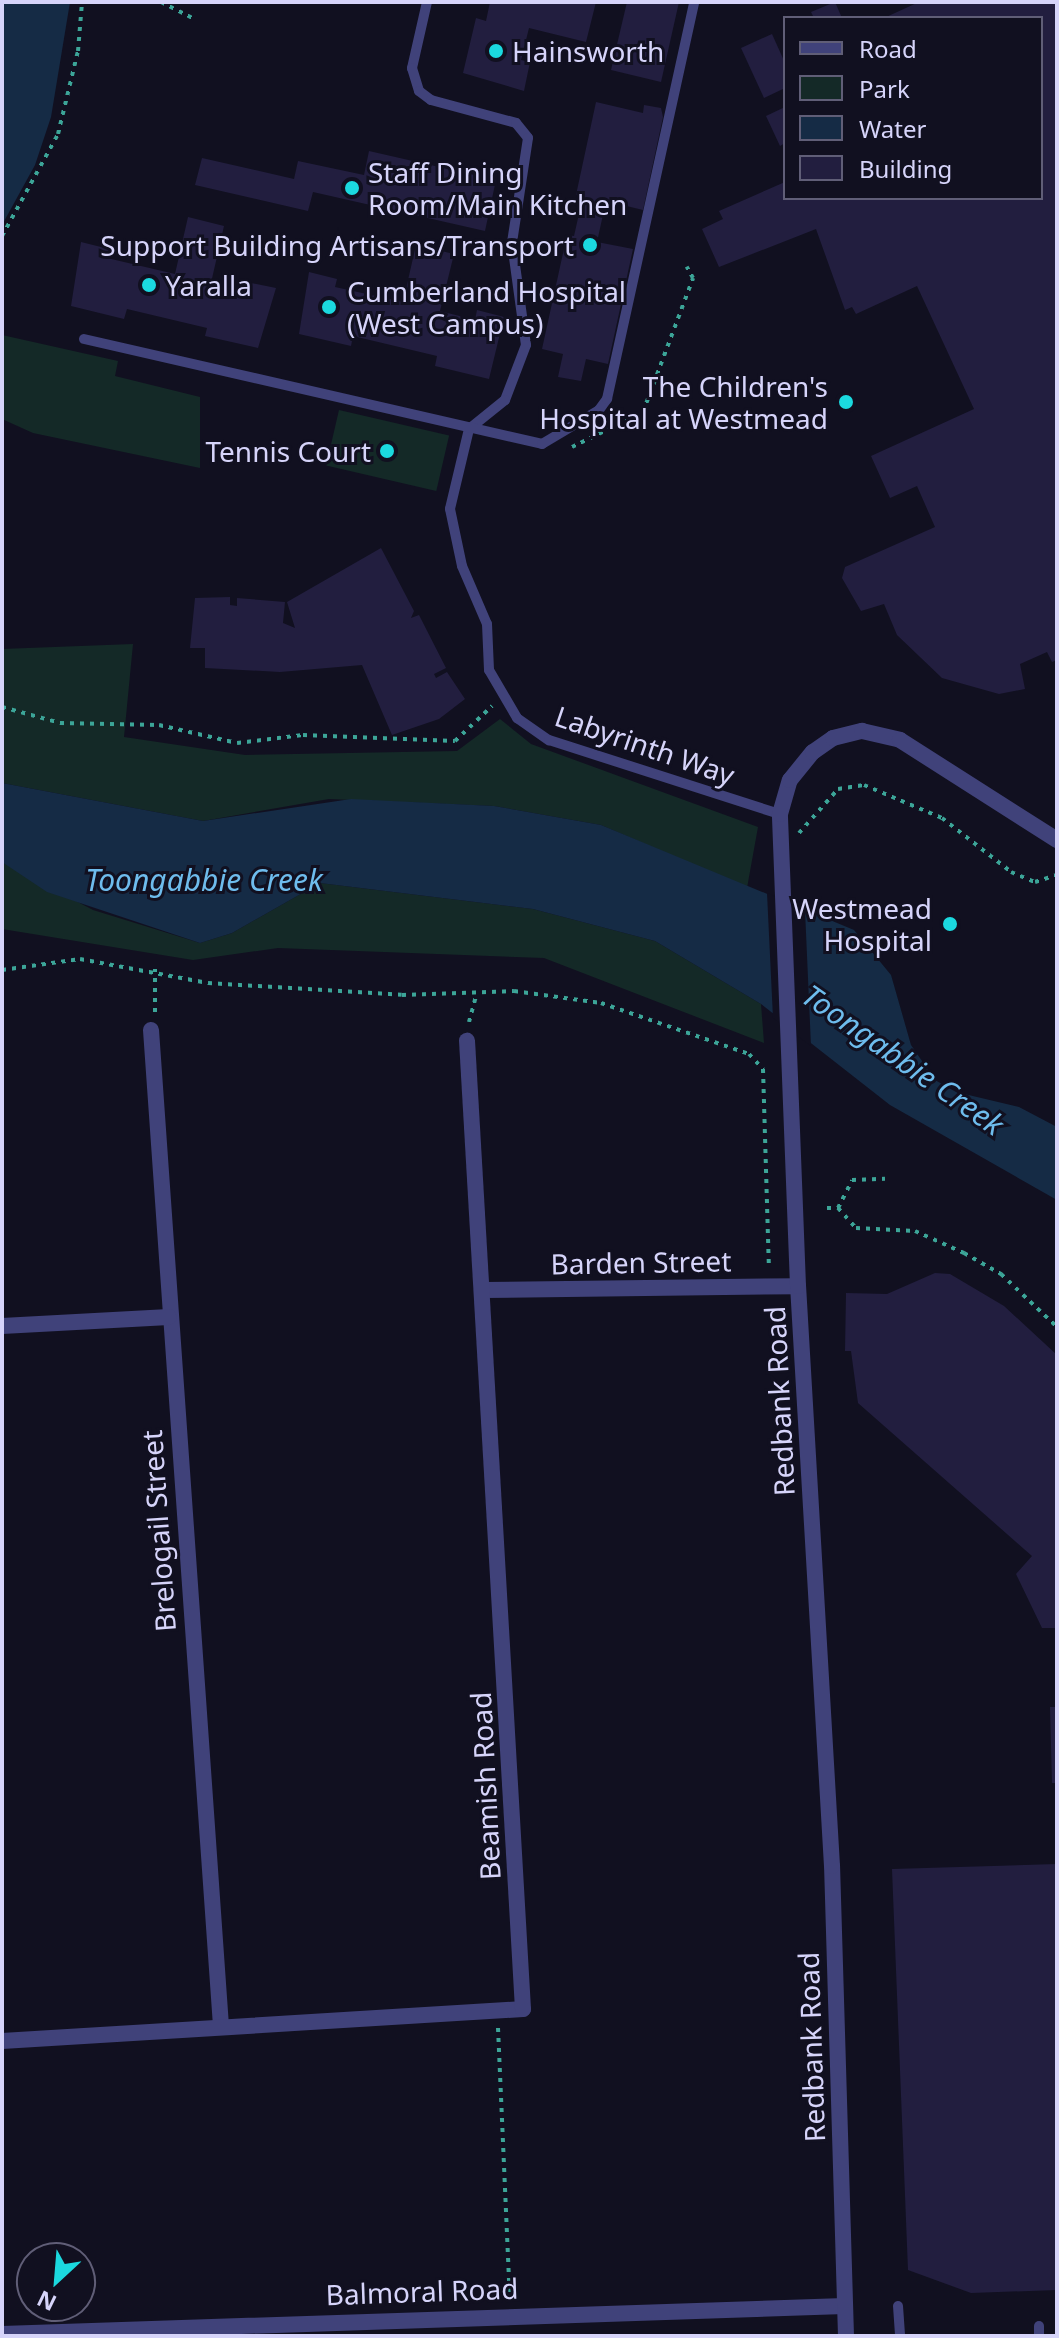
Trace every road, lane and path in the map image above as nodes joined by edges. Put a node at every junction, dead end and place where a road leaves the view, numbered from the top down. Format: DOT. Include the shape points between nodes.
graph roads {
  1 [pos="82,2"];
  2 [pos="161,2"];
  3 [pos="427,2"];
  4 [pos="694,2"];
  5 [pos="195,19"];
  6 [pos="2,236"];
  7 [pos="687,267"];
  8 [pos="84,339"];
  9 [pos="469,429"];
  10 [pos="563,451"];
  11 [pos="502,700"];
  12 [pos="2,707"];
  13 [pos="780,814"];
  14 [pos="799,833"];
  15 [pos="1057,840"];
  16 [pos="1057,875"];
  17 [pos="155,968"];
  18 [pos="476,995"];
  19 [pos="151,1030"];
  20 [pos="467,1041"];
  21 [pos="885,1179"];
  22 [pos="827,1208"];
  23 [pos="838,1208"];
  24 [pos="798,1286"];
  25 [pos="484,1290"];
  26 [pos="169,1317"];
  27 [pos="2,1326"];
  28 [pos="1057,1327"];
  29 [pos="497,2010"];
  30 [pos="221,2027"];
  31 [pos="2,2041"];
  32 [pos="845,2306"];
  33 [pos="898,2306"];
  34 [pos="511,2313"];
  35 [pos="2,2334"];
  36 [pos="846,2336"];
  37 [pos="900,2336"];
  1 -- 6 [label="path" via="78,51 58,134"];
  2 -- 5 [label="path"];
  3 -- 9 [label="lane" via="412,68 419,91 431,100 506,119 528,138 512,243 526,345 505,400"];
  4 -- 9 [label="lane" via="607,399 599,410 542,444"];
  7 -- 10 [label="path" via="693,278 643,412"];
  8 -- 9 [label="lane"];
  9 -- 11 [label="lane, Labyrinth Way" via="450,509 462,566 487,624 489,670"];
  11 -- 12 [label="path" via="455,741 303,735 237,743 159,725 60,723"];
  11 -- 13 [label="lane, Labyrinth Way" via="549,740"];
  13 -- 15 [label="street, Redbank Road" via="790,780 813,752 833,738 862,731 900,740"];
  13 -- 24 [label="street, Redbank Road" via="793,1047"];
  14 -- 16 [label="path" via="838,789 864,785 942,818 1011,872 1035,882"];
  17 -- 19 [label="path"];
  18 -- 20 [label="path"];
  19 -- 26 [label="street, Brelogail Street"];
  20 -- 25 [label="street, Beamish Road"];
  21 -- 23 [label="path" via="852,1180"];
  22 -- 23 [label="path"];
  23 -- 28 [label="path" via="856,1228 915,1231 964,1253 1001,1274"];
  24 -- 25 [label="street, Barden Street"];
  24 -- 32 [label="street, Redbank Road" via="832,1866"];
  25 -- 29 [label="street, Beamish Road" via="523,2009"];
  26 -- 27 [label="street"];
  26 -- 30 [label="street, Brelogail Street"];
  29 -- 30 [label="street, Beamish Road"];
  29 -- 34 [label="path"];
  30 -- 31 [label="street, Beamish Road"];
  32 -- 34 [label="street, Balmoral Road"];
  32 -- 36 [label="street, Redbank Road"];
  33 -- 37 [label="lane"];
  34 -- 35 [label="street, Balmoral Road"];
}
